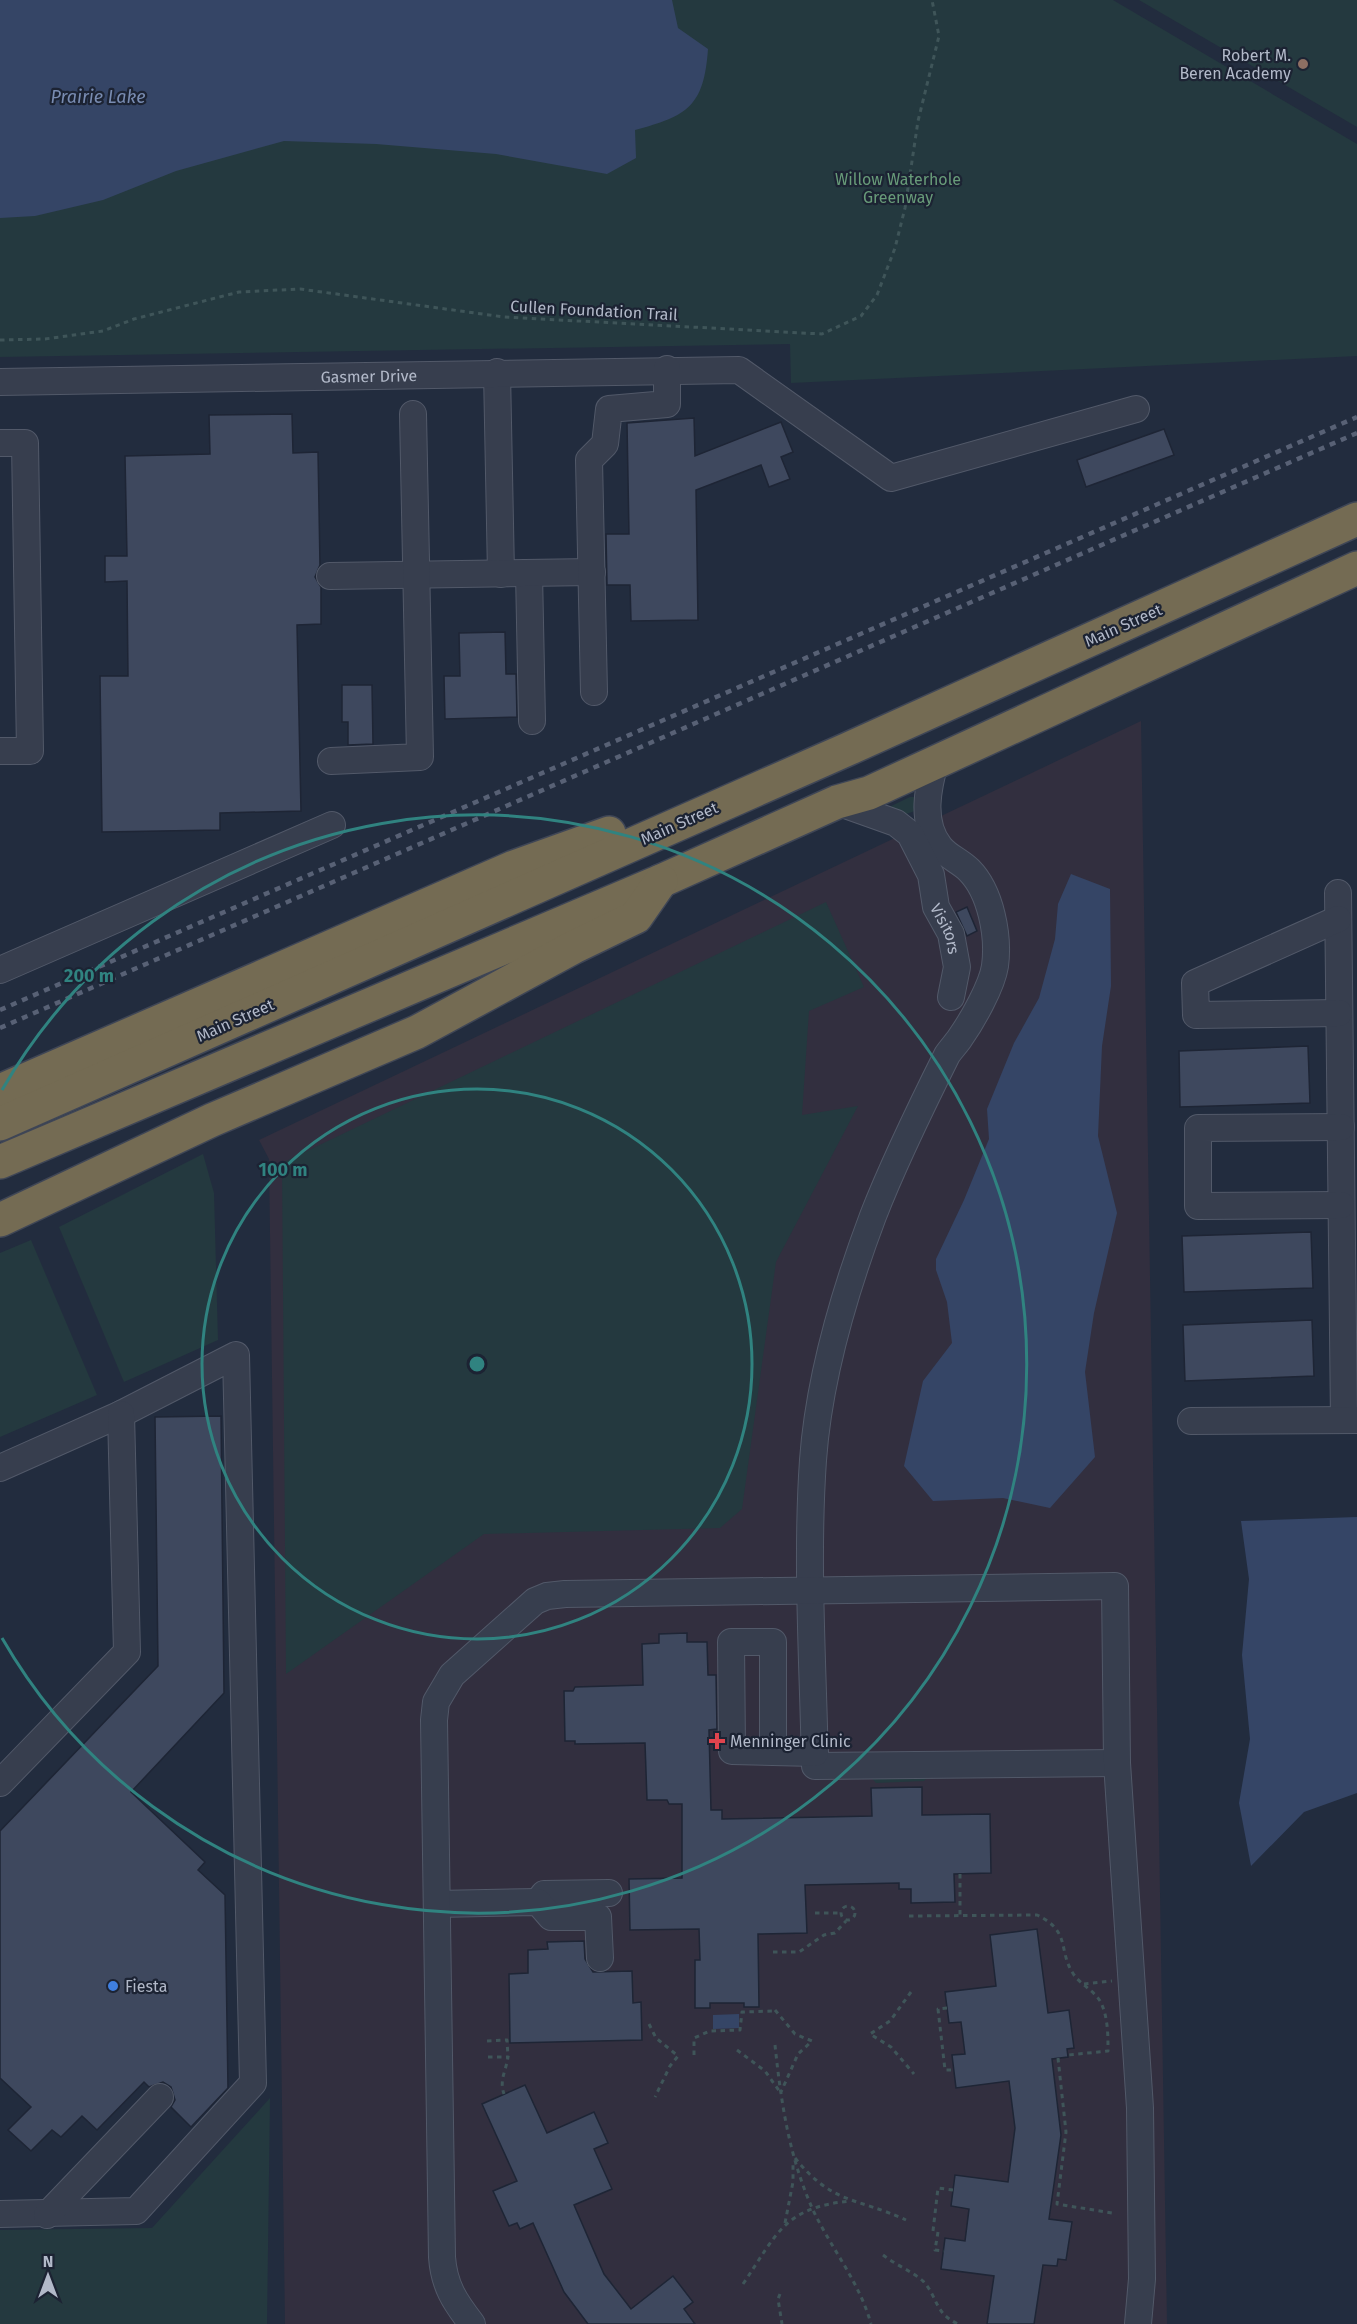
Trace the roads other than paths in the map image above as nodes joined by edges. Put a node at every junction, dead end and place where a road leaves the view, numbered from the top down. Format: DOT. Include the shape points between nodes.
graph roads {
  1 [pos="667,369"];
  2 [pos="497,372"];
  3 [pos="0,382"];
  4 [pos="1136,409"];
  5 [pos="413,414"];
  6 [pos="0,443"];
  7 [pos="1357,519"];
  8 [pos="1357,568"];
  9 [pos="592,572"];
  10 [pos="529,573"];
  11 [pos="501,574"];
  12 [pos="416,575"];
  13 [pos="330,576"];
  14 [pos="594,692"];
  15 [pos="532,721"];
  16 [pos="848,749"];
  17 [pos="0,751"];
  18 [pos="936,759"];
  19 [pos="331,761"];
  20 [pos="837,802"];
  21 [pos="332,825"];
  22 [pos="934,856"];
  23 [pos="661,881"];
  24 [pos="1338,893"];
  25 [pos="1338,919"];
  26 [pos="0,970"];
  27 [pos="1345,1025"];
  28 [pos="949,1051"];
  29 [pos="0,1091"];
  30 [pos="0,1124"];
  31 [pos="1341,1127"];
  32 [pos="0,1162"];
  33 [pos="1341,1205"];
  34 [pos="0,1220"];
  35 [pos="121,1414"];
  36 [pos="1351,1420"];
  37 [pos="1191,1421"];
  38 [pos="0,1468"];
  39 [pos="812,1590"];
  40 [pos="773,1752"];
  41 [pos="815,1753"];
  42 [pos="1118,1763"];
  43 [pos="0,1783"];
  44 [pos="609,1893"];
  45 [pos="538,1902"];
  46 [pos="436,1904"];
  47 [pos="600,1958"];
  48 [pos="160,2097"];
  49 [pos="0,2214"];
  50 [pos="47,2215"];
  51 [pos="472,2324"];
  52 [pos="1138,2324"];
  1 -- 2 [label="street, Gasmer Drive"];
  1 -- 4 [label="street, Gasmer Drive" via="739,370 891,478"];
  1 -- 9 [label="street" via="667,404 609,409 605,444 590,460"];
  2 -- 3 [label="street, Gasmer Drive"];
  2 -- 11 [label="street"];
  5 -- 12 [label="street"];
  6 -- 17 [label="street" via="25,443 30,751"];
  7 -- 16 [label="highway, Main Street"];
  8 -- 18 [label="highway"];
  9 -- 10 [label="street"];
  9 -- 14 [label="street"];
  10 -- 11 [label="street"];
  10 -- 15 [label="street"];
  11 -- 12 [label="street"];
  12 -- 13 [label="street"];
  12 -- 19 [label="street" via="420,757"];
  16 -- 29 [label="highway" via="514,867"];
  16 -- 30 [label="highway, Main Street"];
  18 -- 20 [label="highway" via="869,793"];
  18 -- 22 [label="street" via="927,808"];
  20 -- 22 [label="street" via="903,827"];
  20 -- 23 [label="highway"];
  21 -- 26 [label="street"];
  22 -- 28 [label="street" via="919,875 923,906 951,997"];
  22 -- 28 [label="street" via="963,865 977,880 994,920 993,972 961,1038"];
  23 -- 32 [label="highway"];
  23 -- 34 [label="highway" via="636,917 417,1032 212,1120"];
  24 -- 25 [label="street"];
  25 -- 27 [label="street"];
  25 -- 27 [label="street" via="1195,983 1196,1015"];
  27 -- 31 [label="street"];
  28 -- 39 [label="street" via="875,1212 841,1309 813,1459"];
  31 -- 33 [label="street"];
  31 -- 33 [label="street" via="1197,1128 1198,1206"];
  33 -- 36 [label="street"];
  35 -- 38 [label="street"];
  35 -- 43 [label="street" via="126,1652"];
  35 -- 50 [label="street" via="236,1355 253,2083 136,2211"];
  36 -- 37 [label="street"];
  39 -- 41 [label="street"];
  39 -- 42 [label="street" via="1115,1586"];
  39 -- 46 [label="street" via="565,1594 535,1601 452,1675 436,1702"];
  40 -- 41 [label="street"];
  41 -- 42 [label="street" via="815,1766"];
  42 -- 52 [label="street" via="1140,2108 1142,2279"];
  44 -- 45 [label="street" via="544,1894"];
  45 -- 46 [label="street"];
  45 -- 47 [label="street" via="551,1917 598,1917"];
  46 -- 51 [label="street" via="443,2276 450,2294"];
  48 -- 50 [label="street"];
  49 -- 50 [label="street"];
}
